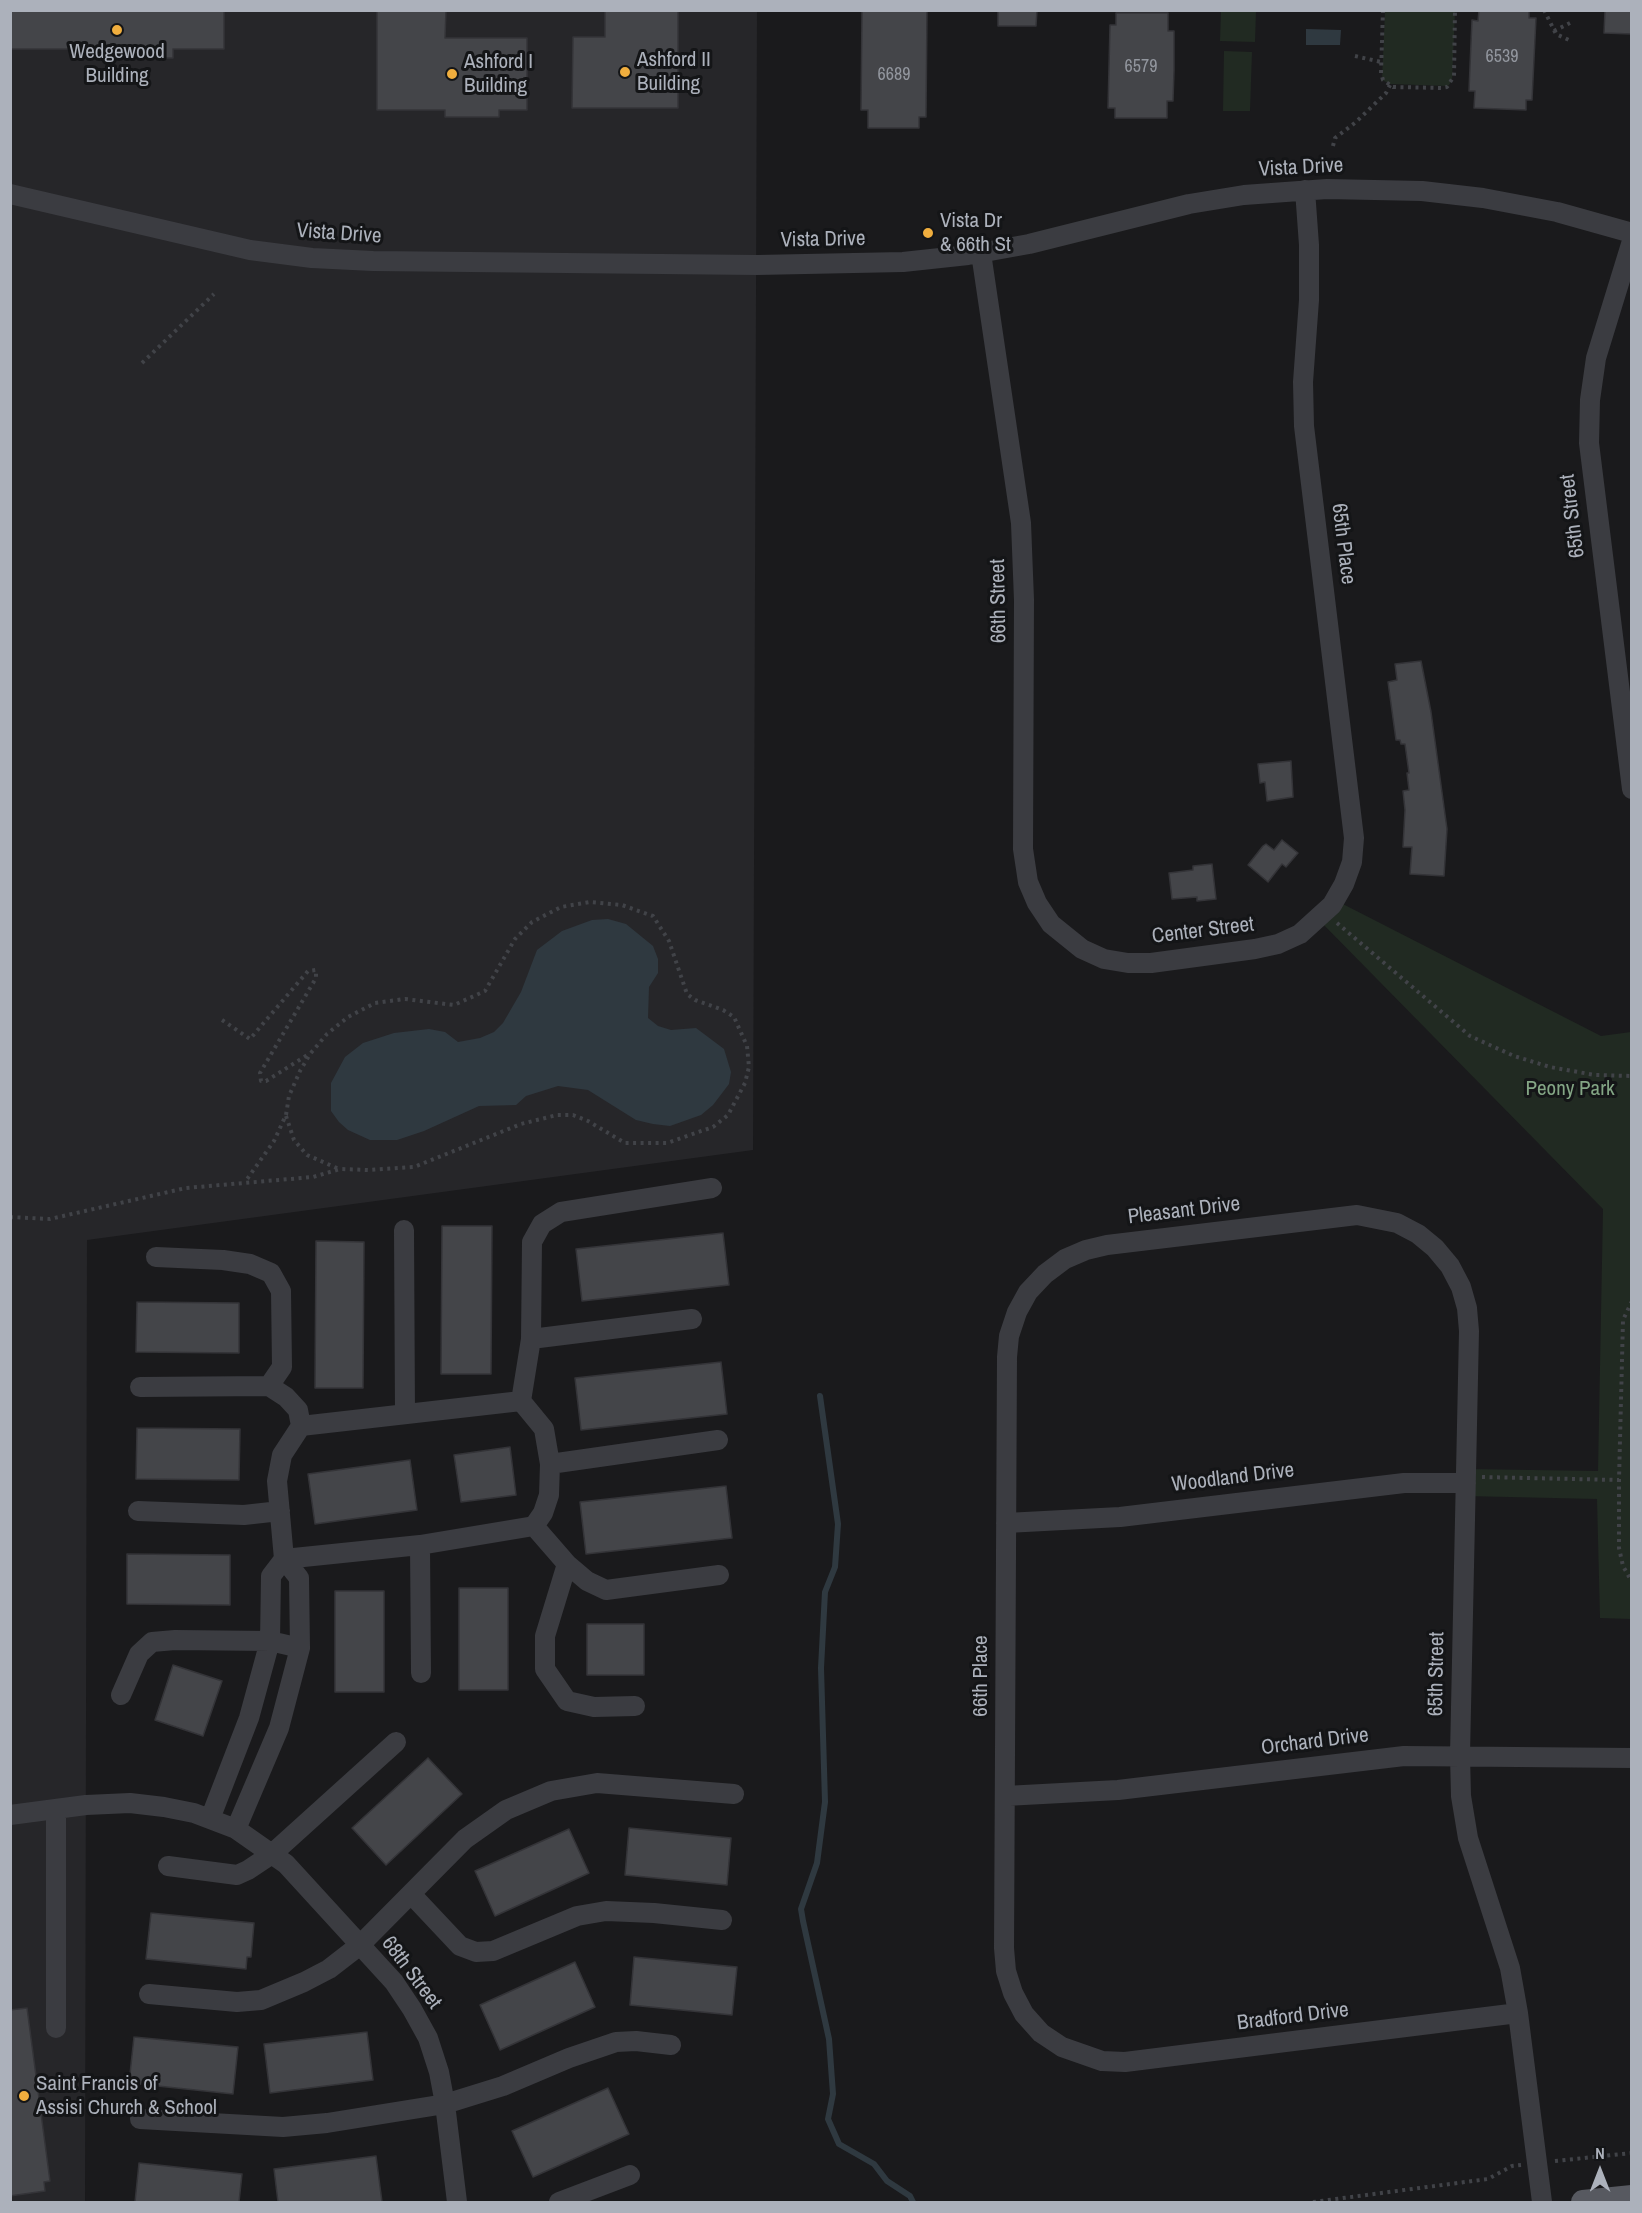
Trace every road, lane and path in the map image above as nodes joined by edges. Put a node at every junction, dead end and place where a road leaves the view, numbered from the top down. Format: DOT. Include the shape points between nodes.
graph roads {
  1 [pos="1383,10"];
  2 [pos="1455,10"];
  3 [pos="1544,10"];
  4 [pos="1570,24"];
  5 [pos="1554,31"];
  6 [pos="1569,40"];
  7 [pos="1355,56"];
  8 [pos="1381,62"];
  9 [pos="1389,85"];
  10 [pos="1333,146"];
  11 [pos="1305,190"];
  12 [pos="10,194"];
  13 [pos="1632,233"];
  14 [pos="1632,240"];
  15 [pos="981,253"];
  16 [pos="214,294"];
  17 [pos="142,363"];
  18 [pos="1632,789"];
  19 [pos="1330,906"];
  20 [pos="1066,939"];
  21 [pos="222,1020"];
  22 [pos="310,1054"];
  23 [pos="1632,1076"];
  24 [pos="286,1115"];
  25 [pos="339,1169"];
  26 [pos="245,1182"];
  27 [pos="712,1188"];
  28 [pos="1341,1216"];
  29 [pos="10,1217"];
  30 [pos="404,1230"];
  31 [pos="156,1257"];
  32 [pos="1041,1278"];
  33 [pos="1632,1301"];
  34 [pos="692,1319"];
  35 [pos="531,1339"];
  36 [pos="268,1386"];
  37 [pos="140,1387"];
  38 [pos="522,1401"];
  39 [pos="405,1414"];
  40 [pos="301,1426"];
  41 [pos="718,1440"];
  42 [pos="550,1464"];
  43 [pos="1466,1479"];
  44 [pos="1620,1480"];
  45 [pos="138,1511"];
  46 [pos="280,1511"];
  47 [pos="1006,1523"];
  48 [pos="534,1526"];
  49 [pos="420,1545"];
  50 [pos="284,1559"];
  51 [pos="567,1564"];
  52 [pos="719,1575"];
  53 [pos="1632,1581"];
  54 [pos="270,1641"];
  55 [pos="300,1648"];
  56 [pos="421,1673"];
  57 [pos="121,1695"];
  58 [pos="635,1706"];
  59 [pos="396,1742"];
  60 [pos="1460,1755"];
  61 [pos="1632,1758"];
  62 [pos="734,1794"];
  63 [pos="1005,1796"];
  64 [pos="56,1809"];
  65 [pos="10,1815"];
  66 [pos="210,1819"];
  67 [pos="236,1829"];
  68 [pos="266,1849"];
  69 [pos="168,1866"];
  70 [pos="412,1895"];
  71 [pos="722,1920"];
  72 [pos="360,1944"];
  73 [pos="149,1994"];
  74 [pos="1518,2013"];
  75 [pos="56,2028"];
  76 [pos="671,2045"];
  77 [pos="1074,2053"];
  78 [pos="445,2104"];
  79 [pos="140,2119"];
  80 [pos="1632,2153"];
  81 [pos="1537,2163"];
  82 [pos="630,2175"];
  83 [pos="1632,2197"];
  84 [pos="457,2202"];
  85 [pos="559,2202"];
  86 [pos="1313,2202"];
  87 [pos="1542,2202"];
  88 [pos="1583,2202"];
  1 -- 8 [label="path"];
  2 -- 9 [label="path" via="1452,81 1441,88"];
  3 -- 5 [label="path"];
  4 -- 5 [label="path"];
  5 -- 6 [label="path"];
  7 -- 8 [label="path"];
  8 -- 9 [label="path" via="1383,80"];
  9 -- 10 [label="path" via="1379,100 1335,138"];
  11 -- 13 [label="street, Vista Drive" via="1400,190 1482,198 1557,212"];
  11 -- 15 [label="street, Vista Drive" via="1189,204"];
  11 -- 19 [label="street, 65th Place" via="1310,245 1304,426 1354,831 1352,862"];
  12 -- 15 [label="street, Vista Drive" via="186,237 312,258 757,265 903,262"];
  14 -- 18 [label="street, 65th Street" via="1596,358 1589,442"];
  15 -- 20 [label="street, 66th Street" via="1021,523 1024,860 1037,903"];
  16 -- 17 [label="path"];
  19 -- 20 [label="street, Center Street" via="1300,934 1278,944 1151,963 1104,959"];
  19 -- 23 [label="path" via="1470,1036 1550,1067 1595,1075"];
  21 -- 22 [label="path" via="250,1039 308,971 316,969 316,978 259,1077 264,1082"];
  22 -- 24 [label="path" via="289,1096"];
  22 -- 25 [label="path" via="348,1017 375,1003 405,999 454,1005 485,992 514,939 532,922 561,907 590,902 622,905 653,916 669,941 687,994 734,1017 747,1046 749,1067 741,1095 728,1115 690,1137 667,1143 625,1143 588,1121 573,1115 557,1115 521,1124 414,1167"];
  24 -- 25 [label="path" via="294,1140 307,1155"];
  24 -- 26 [label="path" via="274,1141"];
  25 -- 26 [label="path" via="313,1177"];
  26 -- 29 [label="path" via="186,1188 50,1220"];
  27 -- 35 [label="street" via="561,1212 542,1224 532,1242"];
  28 -- 32 [label="street, Pleasant Drive" via="1086,1250 1065,1259"];
  28 -- 43 [label="street, 65th Street" via="1376,1217 1418,1234 1450,1266 1461,1287 1469,1331"];
  30 -- 39 [label="street"];
  31 -- 36 [label="street" via="223,1260 250,1264 272,1273 280,1291 282,1367"];
  32 -- 47 [label="street, 66th Place" via="1028,1292 1009,1336"];
  33 -- 44 [label="path" via="1623,1320"];
  34 -- 35 [label="street"];
  35 -- 38 [label="street"];
  36 -- 37 [label="street"];
  36 -- 40 [label="street" via="298,1410"];
  38 -- 39 [label="street"];
  38 -- 42 [label="street" via="544,1429"];
  39 -- 40 [label="street"];
  40 -- 46 [label="street" via="282,1455 277,1481"];
  41 -- 42 [label="street"];
  42 -- 48 [label="street" via="549,1495"];
  43 -- 44 [label="path"];
  43 -- 47 [label="street, Woodland Drive" via="1350,1488 1110,1518"];
  43 -- 60 [label="street, 65th Street"];
  44 -- 53 [label="path" via="1620,1548 1623,1566"];
  45 -- 46 [label="street" via="244,1515"];
  46 -- 50 [label="street"];
  47 -- 63 [label="street, 66th Place"];
  48 -- 49 [label="street"];
  48 -- 51 [label="street"];
  49 -- 50 [label="street"];
  49 -- 56 [label="street"];
  50 -- 54 [label="street" via="272,1576"];
  50 -- 55 [label="street" via="299,1578"];
  51 -- 52 [label="street" via="586,1581 606,1590"];
  51 -- 58 [label="street" via="545,1636 545,1669 567,1701 594,1707"];
  54 -- 55 [label="street"];
  54 -- 57 [label="street" via="152,1642 139,1654"];
  54 -- 66 [label="street" via="249,1718"];
  55 -- 67 [label="street" via="279,1728"];
  59 -- 68 [label="street"];
  60 -- 61 [label="street, Orchard Drive"];
  60 -- 63 [label="street, Orchard Drive" via="1381,1758 1118,1790"];
  60 -- 74 [label="street, 65th Street" via="1468,1839 1510,1968"];
  62 -- 70 [label="street" via="597,1783 551,1791 506,1810 465,1839"];
  63 -- 77 [label="street, 66th Place" via="1006,1971 1024,2014 1041,2033"];
  64 -- 65 [label="street, 68th Street"];
  64 -- 66 [label="street, 68th Street" via="130,1803"];
  64 -- 75 [label="street"];
  66 -- 67 [label="street, 68th Street"];
  67 -- 68 [label="street, 68th Street"];
  68 -- 69 [label="street" via="237,1875"];
  68 -- 72 [label="street, 68th Street" via="304,1883"];
  70 -- 71 [label="street" via="460,1946 476,1952 493,1951 577,1917 606,1911"];
  70 -- 72 [label="street"];
  72 -- 73 [label="street" via="329,1969 261,2000 237,2002"];
  72 -- 78 [label="street, 68th Street" via="394,1982 428,2038"];
  74 -- 77 [label="street, Bradford Drive" via="1125,2062 1102,2061"];
  74 -- 81 [label="street, 65th Street"];
  76 -- 78 [label="street" via="616,2042"];
  78 -- 79 [label="street" via="361,2119 283,2127"];
  78 -- 84 [label="street, 68th Street"];
  80 -- 81 [label="path"];
  81 -- 86 [label="path" via="1512,2166 1488,2179"];
  81 -- 87 [label="street, 65th Street"];
  82 -- 85 [label="street"];
  83 -- 88 [label="main road"];
}
